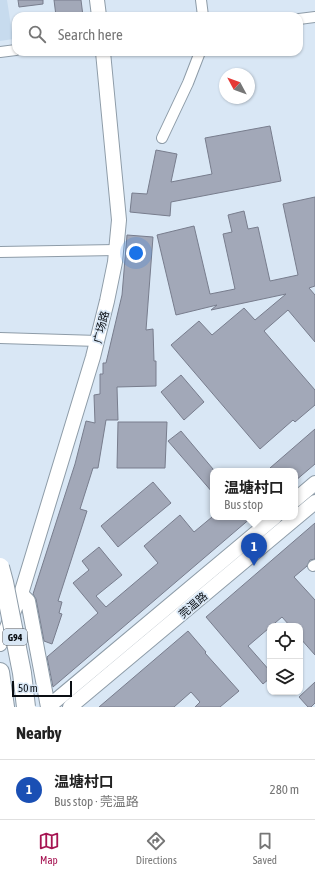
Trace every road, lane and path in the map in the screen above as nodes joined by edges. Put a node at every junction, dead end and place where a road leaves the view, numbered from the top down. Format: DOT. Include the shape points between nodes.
graph roads {
  1 [pos="97,0"];
  2 [pos="201,0"];
  3 [pos="98,12"];
  4 [pos="202,12"];
  5 [pos="315,18"];
  6 [pos="303,19"];
  7 [pos="12,50"];
  8 [pos="0,52"];
  9 [pos="103,56"];
  10 [pos="198,56"];
  11 [pos="162,138"];
  12 [pos="116,250"];
  13 [pos="0,252"];
  14 [pos="0,338"];
  15 [pos="98,341"];
  16 [pos="315,483"];
  17 [pos="298,497"];
  18 [pos="315,502"];
  19 [pos="298,516"];
  20 [pos="271,520"];
  21 [pos="293,520"];
  22 [pos="0,567"];
  23 [pos="0,588"];
  24 [pos="21,594"];
  25 [pos="0,644"];
  26 [pos="0,672"];
  27 [pos="5,707"];
  28 [pos="26,707"];
  29 [pos="41,707"];
  30 [pos="48,707"];
  31 [pos="70,707"];
  1 -- 3 [label="street"];
  2 -- 4 [label="street"];
  5 -- 6 [label="street"];
  7 -- 8 [label="street"];
  9 -- 12 [label="street, 广场路" via="120,220"];
  10 -- 11 [label="street"];
  12 -- 13 [label="street"];
  12 -- 15 [label="street, 广场路"];
  14 -- 15 [label="street"];
  15 -- 24 [label="street, 广场路"];
  16 -- 17 [label="street"];
  18 -- 19 [label="street, 莞温路"];
  20 -- 30 [label="street, 莞温路"];
  21 -- 31 [label="street, 莞温路"];
  22 -- 28 [label="highway, G94, bridge"];
  23 -- 24 [label="street"];
  24 -- 25 [label="street, 广场路"];
  24 -- 29 [label="street, 广场路"];
  24 -- 30 [label="street" via="28,601"];
  26 -- 27 [label="highway"];
}
